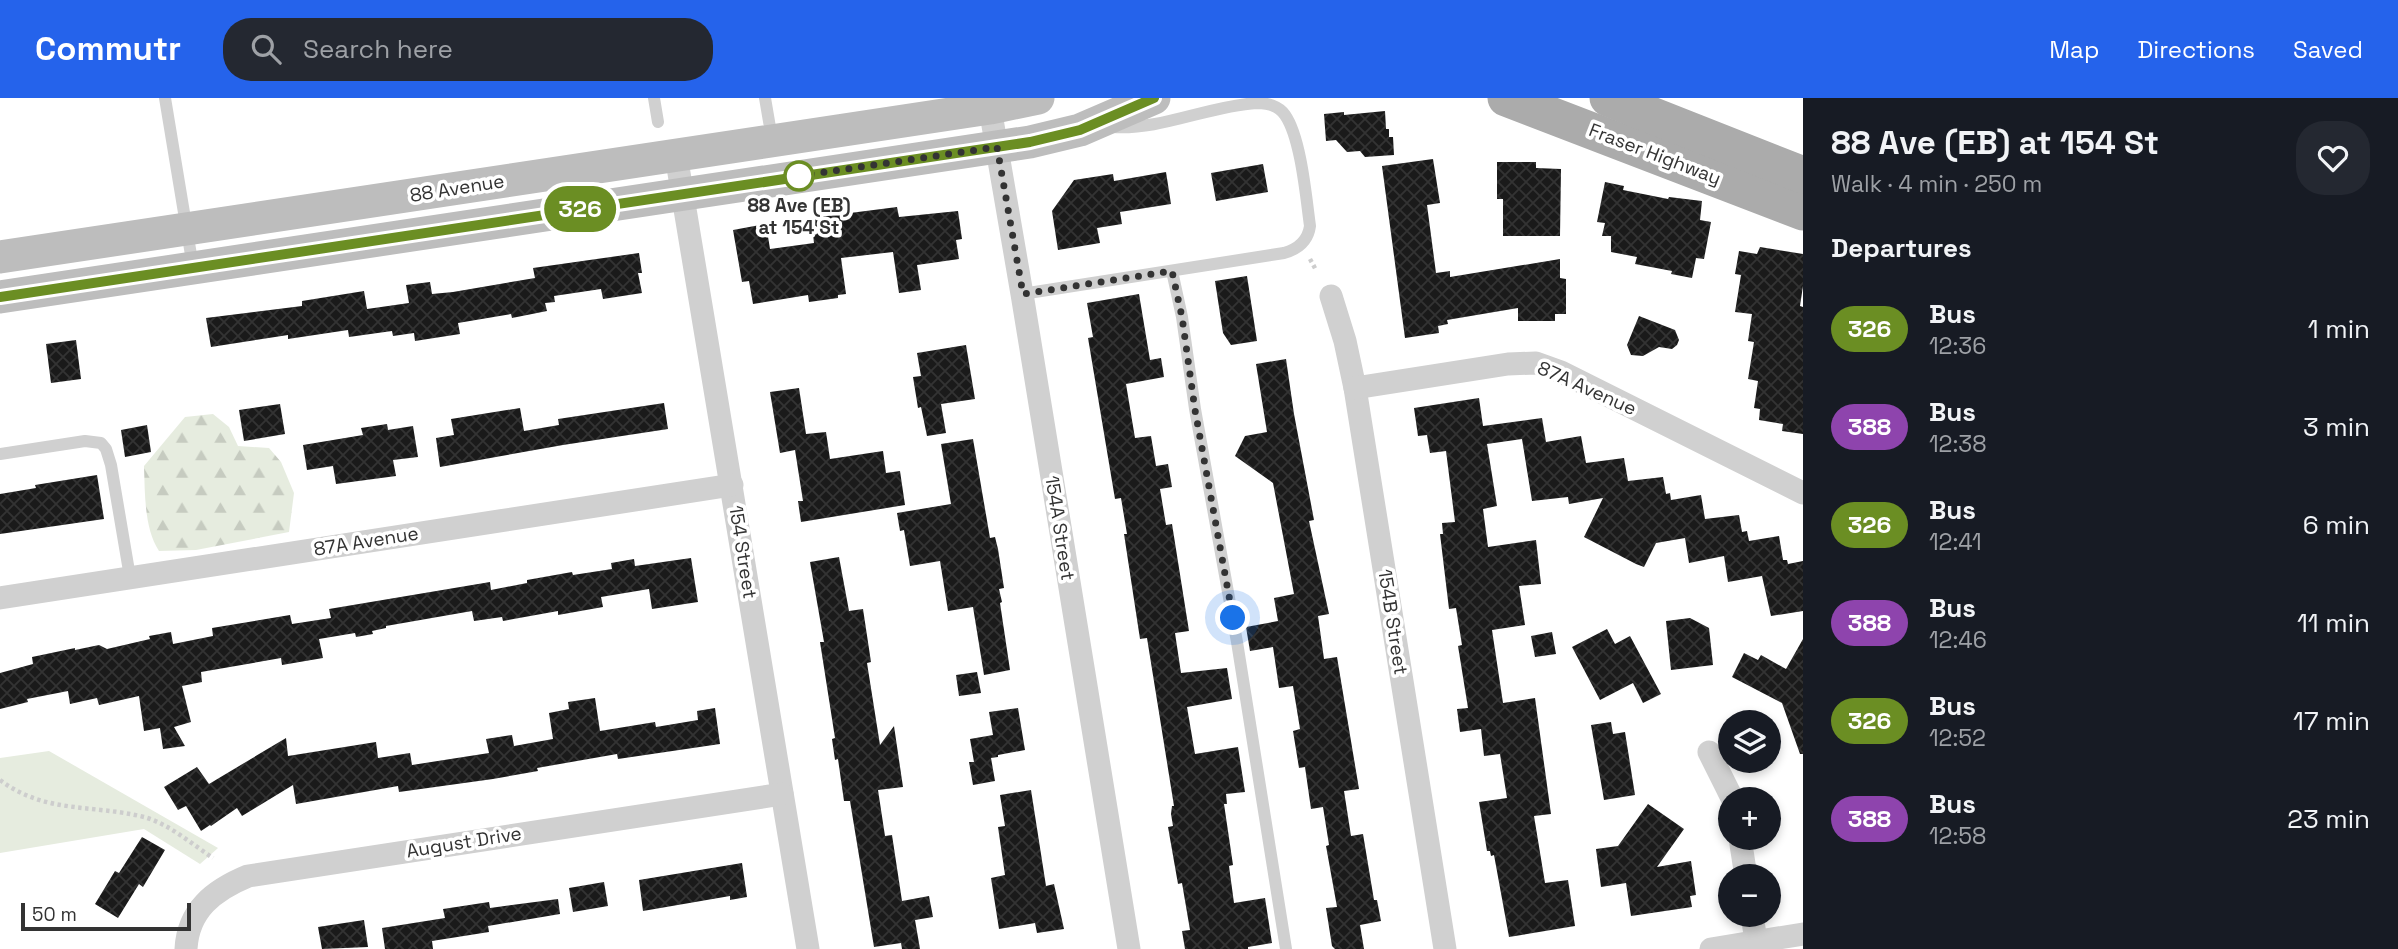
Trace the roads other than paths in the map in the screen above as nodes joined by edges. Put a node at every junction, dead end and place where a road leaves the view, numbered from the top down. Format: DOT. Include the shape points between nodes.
graph roads {
  1 [pos="165,98"];
  2 [pos="654,98"];
  3 [pos="765,98"];
  4 [pos="1038,98"];
  5 [pos="1506,98"];
  6 [pos="1608,98"];
  7 [pos="1161,105"];
  8 [pos="658,122"];
  9 [pos="976,125"];
  10 [pos="772,140"];
  11 [pos="676,155"];
  12 [pos="1803,175"];
  13 [pos="682,194"];
  14 [pos="1803,212"];
  15 [pos="186,229"];
  16 [pos="0,257"];
  17 [pos="192,267"];
  18 [pos="1172,271"];
  19 [pos="1023,294"];
  20 [pos="1331,296"];
  21 [pos="0,297"];
  22 [pos="1355,388"];
  23 [pos="0,454"];
  24 [pos="732,485"];
  25 [pos="1803,493"];
  26 [pos="130,578"];
  27 [pos="0,598"];
  28 [pos="1709,752"];
  29 [pos="1726,787"];
  30 [pos="782,794"];
  31 [pos="1754,927"];
  32 [pos="1803,934"];
  33 [pos="1756,941"];
  34 [pos="186,949"];
  35 [pos="808,949"];
  36 [pos="1129,949"];
  37 [pos="1286,949"];
  38 [pos="1445,949"];
  39 [pos="1711,949"];
  1 -- 15 [label="lane"];
  2 -- 8 [label="lane"];
  3 -- 10 [label="lane"];
  4 -- 9 [label="main road, 88 Avenue"];
  5 -- 14 [label="main road, Fraser Highway"];
  6 -- 12 [label="main road, Fraser Highway"];
  7 -- 9 [label="main road, 88 Avenue" via="1047,139"];
  7 -- 18 [label="lane" via="1257,103 1280,109 1294,136 1310,226 1308,236 1294,250"];
  9 -- 10 [label="main road, 88 Avenue"];
  9 -- 13 [label="main road, 88 Avenue"];
  9 -- 19 [label="street, 154A Street"];
  10 -- 11 [label="main road, 88 Avenue"];
  11 -- 13 [label="street, 154 Street"];
  11 -- 15 [label="main road, 88 Avenue"];
  13 -- 17 [label="main road, 88 Avenue"];
  13 -- 24 [label="street, 154 Street"];
  15 -- 16 [label="main road, 88 Avenue"];
  15 -- 17 [label="lane"];
  17 -- 21 [label="main road, 88 Avenue"];
  18 -- 19 [label="lane"];
  18 -- 37 [label="lane"];
  19 -- 36 [label="street, 154A Street"];
  20 -- 22 [label="street, 154B Street"];
  22 -- 25 [label="street, 87A Avenue" via="1536,363"];
  22 -- 38 [label="street, 154B Street"];
  23 -- 26 [label="lane" via="85,441 101,443 111,465"];
  24 -- 26 [label="street, 87A Avenue"];
  24 -- 30 [label="street, 154 Street"];
  26 -- 27 [label="street, 87A Avenue"];
  28 -- 29 [label="street"];
  30 -- 34 [label="street, August Drive" via="248,876 204,902 187,934"];
  30 -- 35 [label="street, 154 Street"];
  31 -- 33 [label="street"];
  32 -- 33 [label="street"];
  33 -- 39 [label="street"];
}
